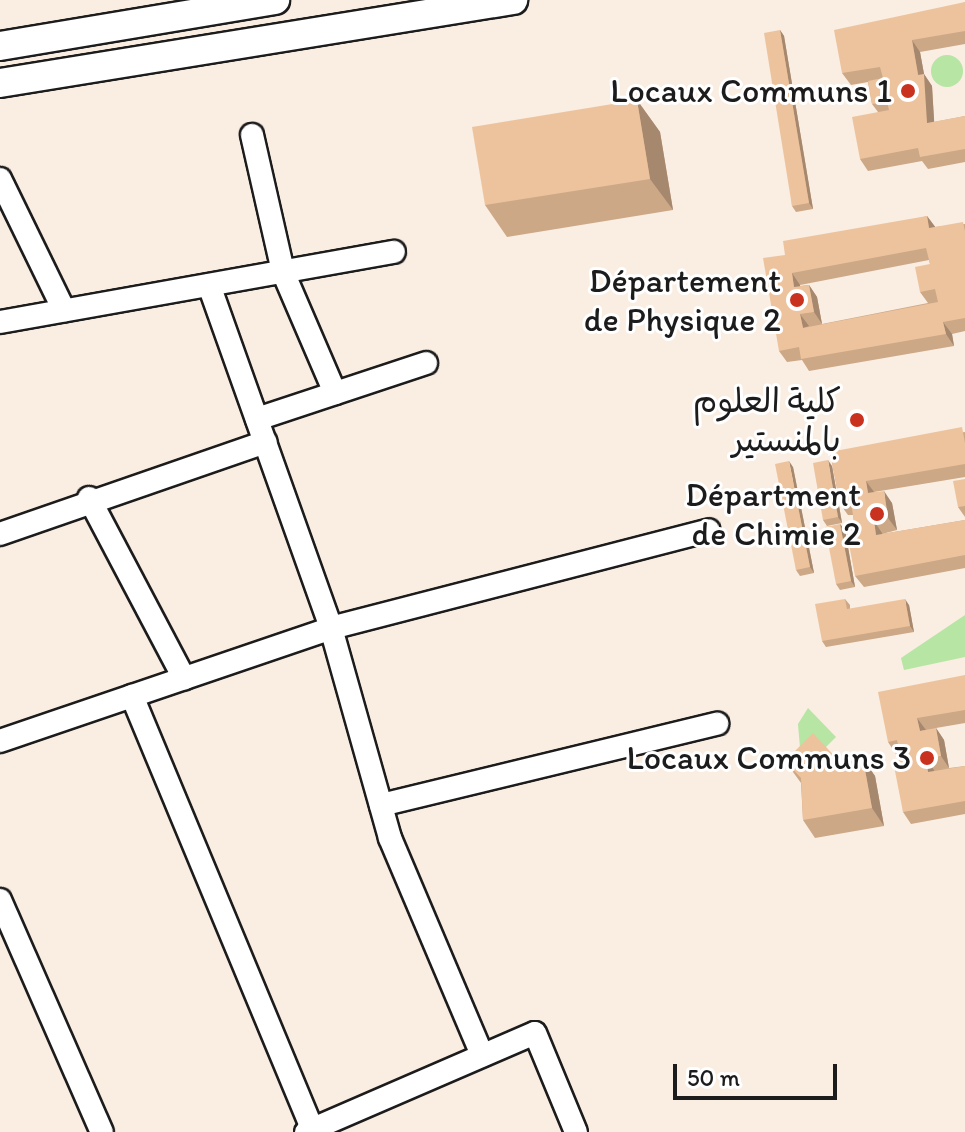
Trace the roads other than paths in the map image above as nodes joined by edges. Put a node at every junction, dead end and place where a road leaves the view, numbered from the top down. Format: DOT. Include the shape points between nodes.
graph roads {
  1 [pos="275,0"];
  2 [pos="513,0"];
  3 [pos="0,46"];
  4 [pos="0,83"];
  5 [pos="252,135"];
  6 [pos="0,179"];
  7 [pos="394,252"];
  8 [pos="283,272"];
  9 [pos="209,285"];
  10 [pos="64,310"];
  11 [pos="0,322"];
  12 [pos="426,363"];
  13 [pos="335,393"];
  14 [pos="257,419"];
  15 [pos="265,442"];
  16 [pos="89,498"];
  17 [pos="709,530"];
  18 [pos="0,534"];
  19 [pos="331,628"];
  20 [pos="184,678"];
  21 [pos="132,696"];
  22 [pos="717,724"];
  23 [pos="0,741"];
  24 [pos="381,805"];
  25 [pos="0,900"];
  26 [pos="482,1055"];
  27 [pos="309,1131"];
  28 [pos="102,1132"];
  29 [pos="576,1132"];
  1 -- 3 [label="main road"];
  2 -- 4 [label="main road"];
  5 -- 8 [label="street"];
  6 -- 10 [label="street"];
  7 -- 8 [label="street"];
  8 -- 9 [label="street"];
  8 -- 13 [label="street"];
  9 -- 10 [label="street"];
  9 -- 14 [label="street"];
  10 -- 11 [label="street"];
  12 -- 13 [label="street"];
  13 -- 14 [label="street"];
  14 -- 15 [label="street"];
  15 -- 16 [label="street"];
  15 -- 19 [label="street"];
  16 -- 18 [label="street"];
  16 -- 20 [label="street"];
  17 -- 19 [label="street"];
  19 -- 20 [label="street"];
  19 -- 24 [label="street"];
  20 -- 21 [label="street"];
  21 -- 23 [label="street"];
  21 -- 27 [label="street"];
  22 -- 24 [label="street"];
  24 -- 26 [label="street"];
  25 -- 28 [label="street"];
  26 -- 27 [label="street"];
  26 -- 29 [label="street" via="528,1035 542,1037"];
}
